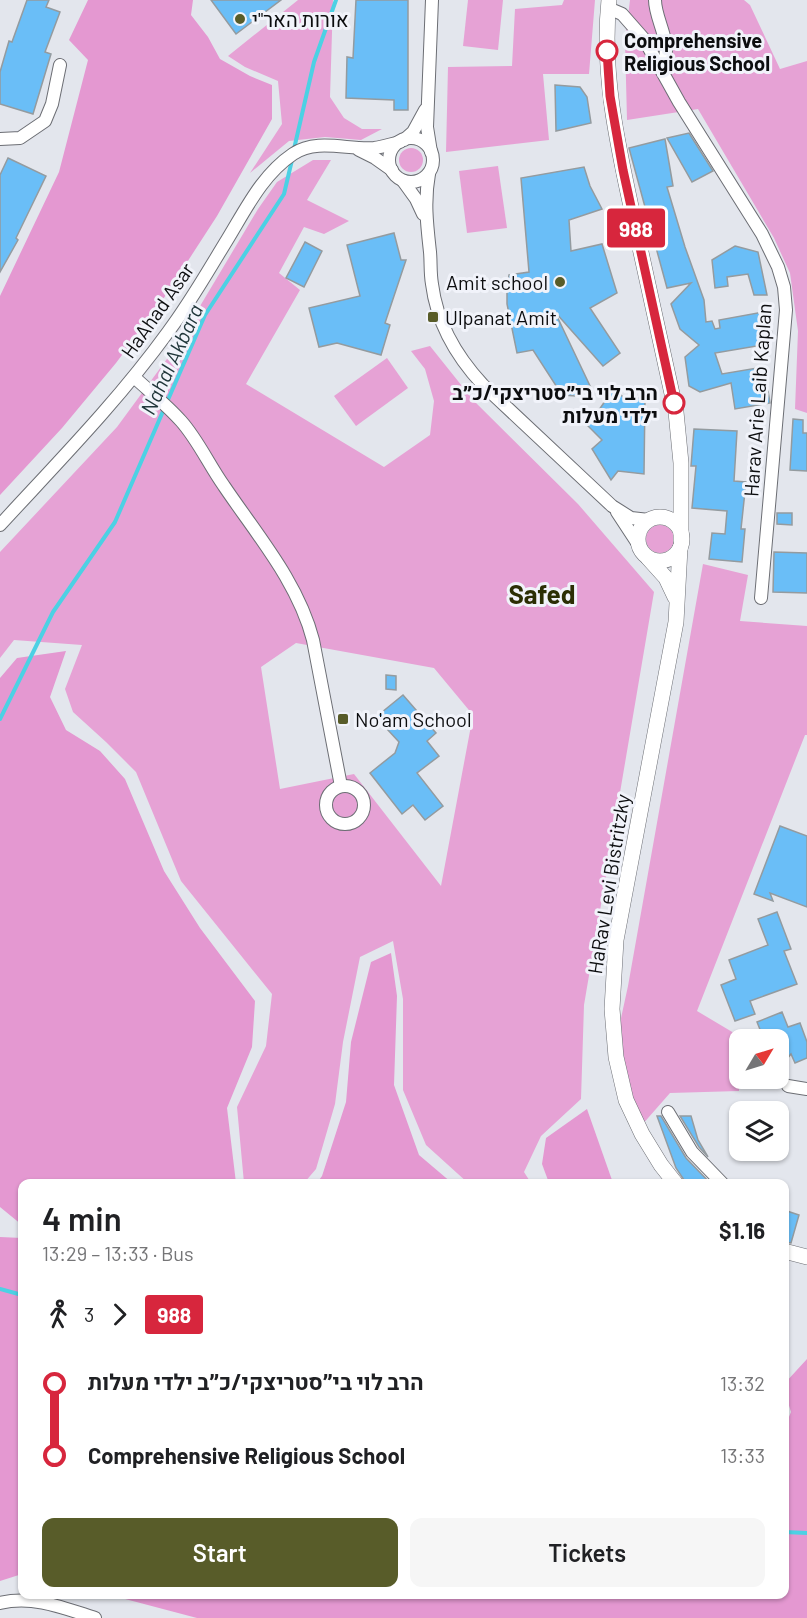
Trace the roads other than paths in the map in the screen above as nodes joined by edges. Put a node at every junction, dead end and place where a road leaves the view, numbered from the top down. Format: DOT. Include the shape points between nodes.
graph roads {
  1 [pos="432,0"];
  2 [pos="655,0"];
  3 [pos="609,4"];
  4 [pos="60,65"];
  5 [pos="658,65"];
  6 [pos="428,100"];
  7 [pos="0,139"];
  8 [pos="402,141"];
  9 [pos="352,147"];
  10 [pos="431,152"];
  11 [pos="392,170"];
  12 [pos="429,174"];
  13 [pos="403,181"];
  14 [pos="426,224"];
  15 [pos="134,377"];
  16 [pos="681,480"];
  17 [pos="606,500"];
  18 [pos="656,519"];
  19 [pos="0,525"];
  20 [pos="681,544"];
  21 [pos="643,550"];
  22 [pos="761,598"];
  23 [pos="677,615"];
  24 [pos="341,786"];
  25 [pos="789,1086"];
  26 [pos="807,1089"];
  27 [pos="668,1112"];
  28 [pos="672,1179"];
  29 [pos="718,1179"];
  30 [pos="789,1252"];
  31 [pos="807,1257"];
  32 [pos="0,1603"];
  33 [pos="95,1618"];
  1 -- 6 [label="street"];
  2 -- 5 [label="street" via="667,50"];
  3 -- 5 [label="street, Harav Arie Laib Kaplan" via="645,39"];
  3 -- 16 [label="street, HaRav Levi Bistritzky" via="610,96 676,412"];
  4 -- 7 [label="street" via="45,121 20,138"];
  5 -- 22 [label="street, Harav Arie Laib Kaplan" via="762,234 784,287 786,310"];
  6 -- 8 [label="street" via="413,132"];
  6 -- 10 [label="street"];
  8 -- 9 [label="street, HaAhad Asar" via="374,148"];
  8 -- 10 [label="street" via="415,139"];
  8 -- 11 [label="street" via="390,153"];
  9 -- 11 [label="street, HaAhad Asar"];
  9 -- 15 [label="street, HaAhad Asar" via="311,147 295,153 267,177 190,301"];
  10 -- 12 [label="street"];
  11 -- 13 [label="street"];
  12 -- 13 [label="street" via="418,181"];
  12 -- 14 [label="street"];
  13 -- 14 [label="street" via="417,199"];
  14 -- 17 [label="street" via="435,301 455,351 483,385"];
  15 -- 19 [label="street, HaAhad Asar"];
  15 -- 24 [label="street" via="190,432 289,580 313,640"];
  16 -- 18 [label="street" via="674,504"];
  16 -- 20 [label="street, HaRav Levi Bistritzky"];
  17 -- 18 [label="street" via="624,515"];
  17 -- 21 [label="street"];
  18 -- 20 [label="street" via="676,524"];
  18 -- 21 [label="street" via="639,531"];
  20 -- 21 [label="street" via="668,559 656,561"];
  20 -- 23 [label="street, HaRav Levi Bistritzky"];
  21 -- 23 [label="street, HaRav Levi Bistritzky" via="666,578"];
  23 -- 28 [label="street, HaRav Levi Bistritzky" via="616,940 612,1009 616,1057 626,1100 642,1134"];
  25 -- 26 [label="street"];
  27 -- 29 [label="street" via="692,1152"];
  30 -- 31 [label="street"];
  32 -- 33 [label="street" via="14,1599 40,1601"];
}
